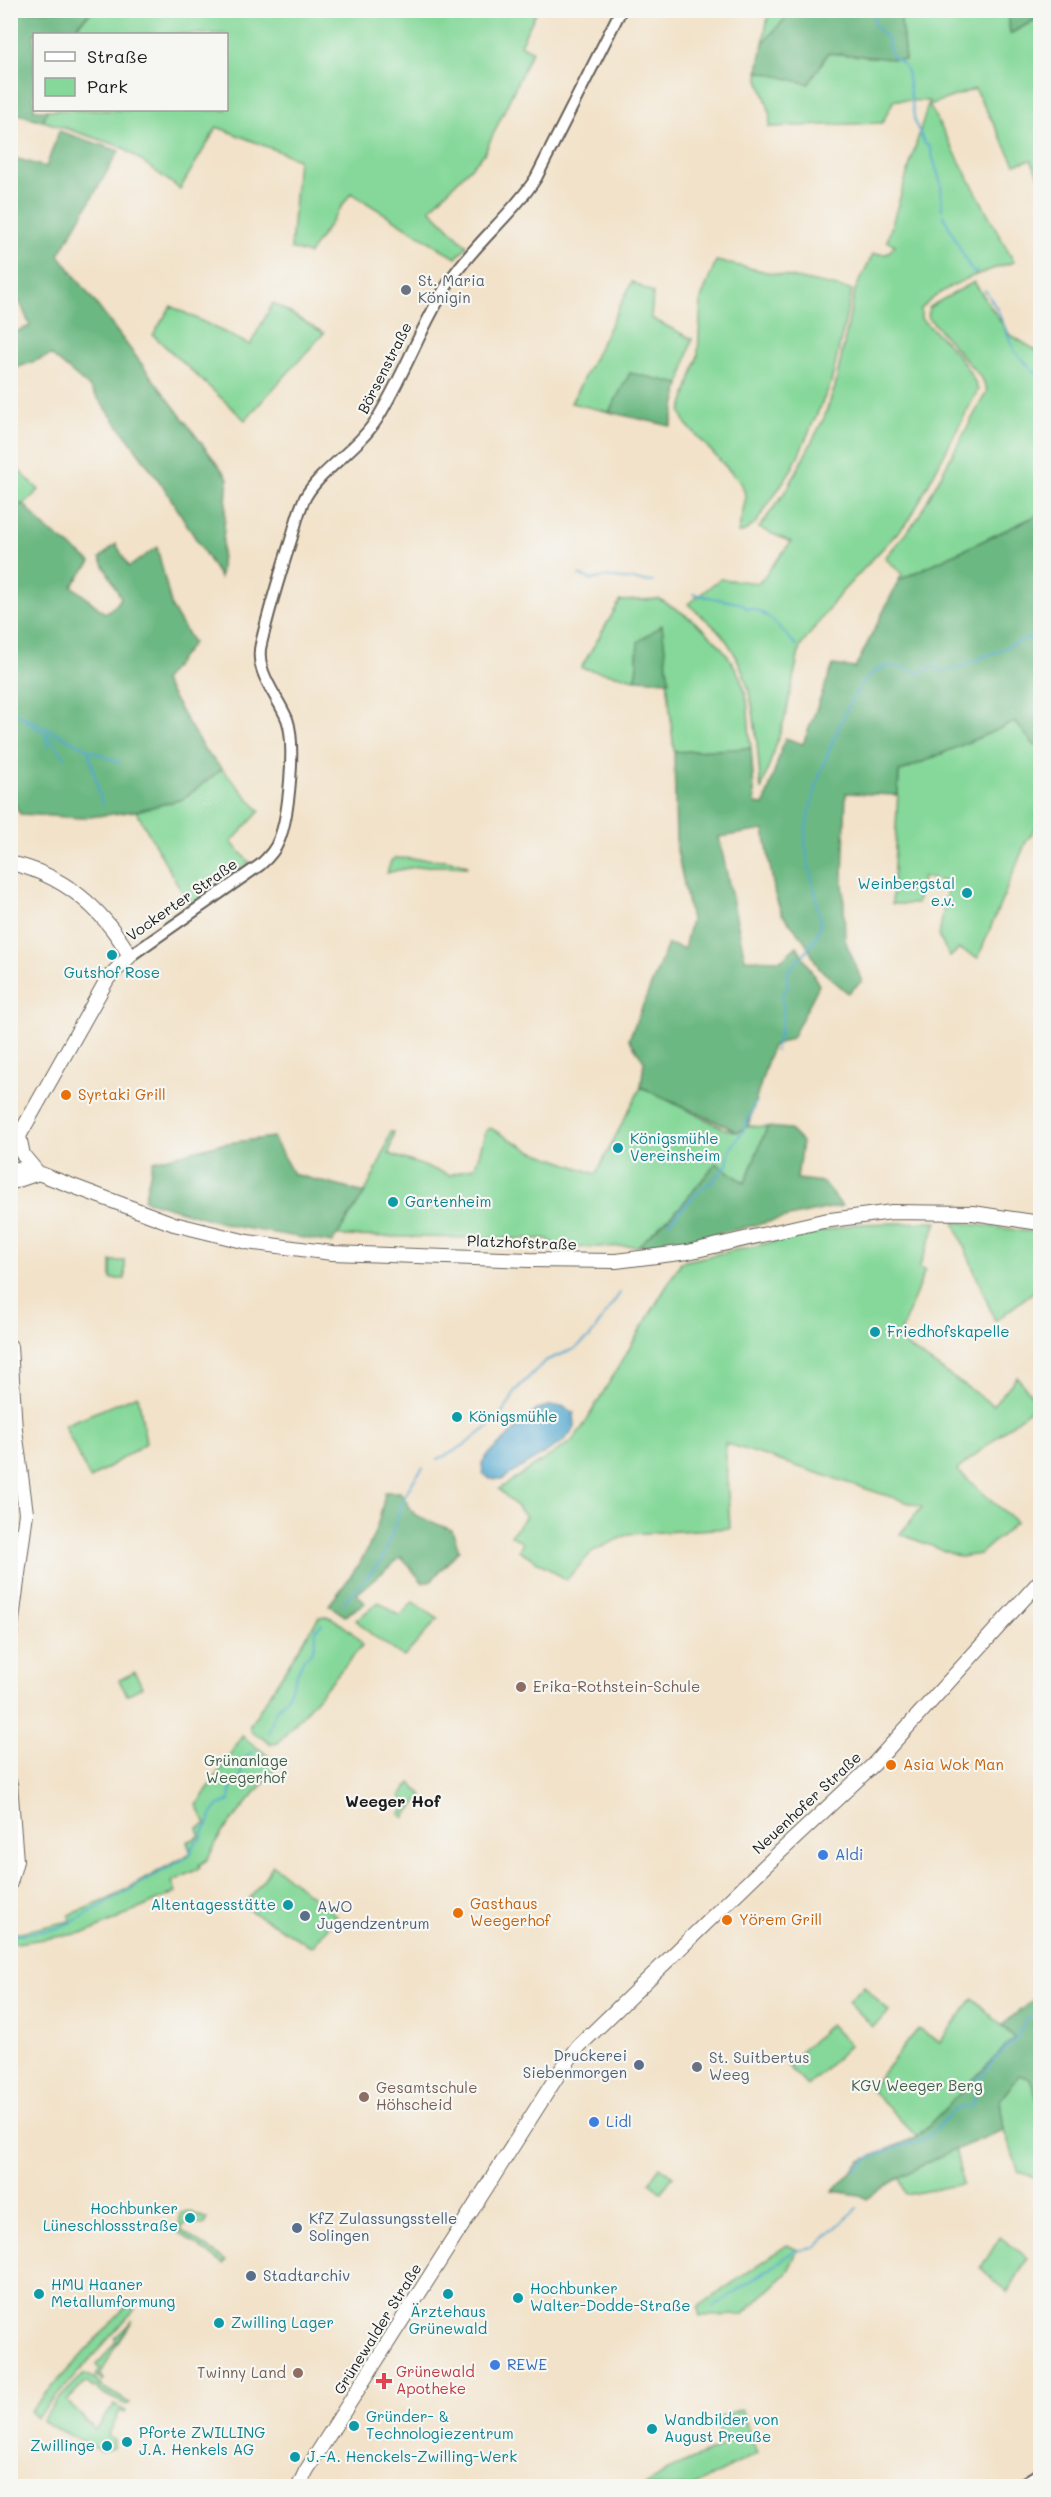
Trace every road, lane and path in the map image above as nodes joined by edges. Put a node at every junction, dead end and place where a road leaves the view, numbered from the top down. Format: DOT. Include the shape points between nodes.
graph roads {
  1 [pos="621,10"];
  2 [pos="259,657"];
  3 [pos="10,863"];
  4 [pos="130,956"];
  5 [pos="15,1139"];
  6 [pos="10,1152"];
  7 [pos="10,1168"];
  8 [pos="38,1173"];
  9 [pos="10,1183"];
  10 [pos="1041,1223"];
  11 [pos="10,1346"];
  12 [pos="1041,1581"];
  13 [pos="10,1635"];
  14 [pos="10,1783"];
  15 [pos="10,1882"];
  16 [pos="585,2039"];
  17 [pos="1041,2473"];
  18 [pos="299,2487"];
  19 [pos="1019,2487"];
  1 -- 2 [label="street, Börsenstraße" via="536,178 477,244 452,279 371,428 306,497 272,599"];
  2 -- 4 [label="street, Vockerter Straße" via="288,722 291,740 285,819 278,843 260,865"];
  3 -- 4 [label="main road" via="40,872 79,894 105,920"];
  4 -- 5 [label="main road, Vockerter Straße" via="108,978"];
  5 -- 6 [label="main road, Vockerter Straße"];
  5 -- 8 [label="main road"];
  7 -- 8 [label="main road, Platzhofstraße"];
  8 -- 9 [label="main road"];
  8 -- 10 [label="main road, Platzhofstraße" via="174,1224 247,1242 332,1253 616,1261 688,1252 823,1221 884,1213 949,1212"];
  11 -- 13 [label="main road" via="15,1430 26,1512"];
  12 -- 16 [label="main road, Neuenhofer Straße" via="873,1765"];
  14 -- 15 [label="main road" via="16,1861"];
  16 -- 18 [label="main road, Grünewalder Straße" via="561,2070"];
  17 -- 19 [label="street"];
}
